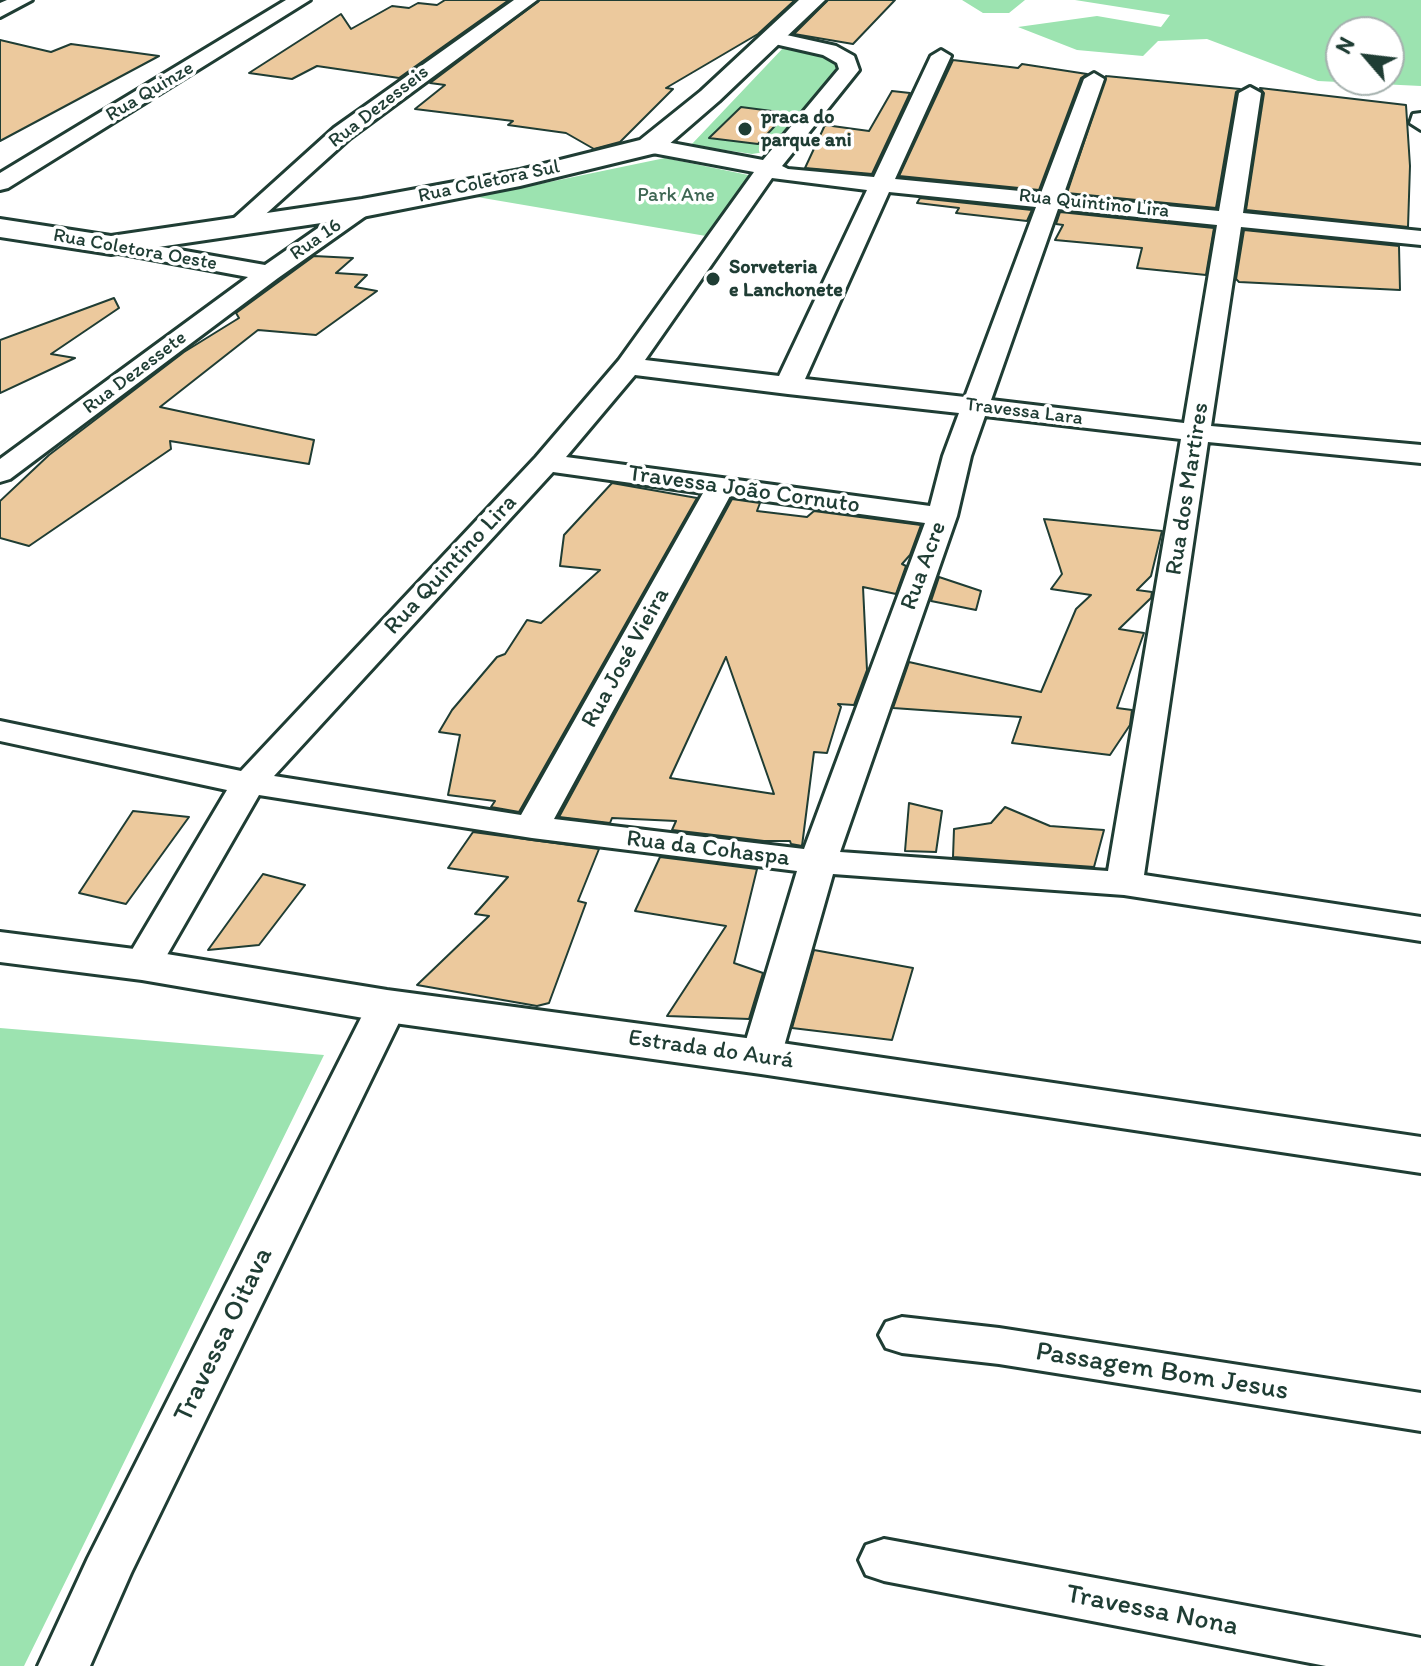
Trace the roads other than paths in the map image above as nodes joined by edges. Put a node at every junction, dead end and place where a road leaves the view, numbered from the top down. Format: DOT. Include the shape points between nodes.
graph roads {
  1 [pos="22,0"];
  2 [pos="300,0"];
  3 [pos="527,0"];
  4 [pos="813,0"];
  5 [pos="0,11"];
  6 [pos="773,38"];
  7 [pos="941,56"];
  8 [pos="1094,79"];
  9 [pos="1250,93"];
  10 [pos="650,146"];
  11 [pos="768,168"];
  12 [pos="0,183"];
  13 [pos="881,183"];
  14 [pos="1052,200"];
  15 [pos="362,208"];
  16 [pos="1231,218"];
  17 [pos="240,225"];
  18 [pos="0,228"];
  19 [pos="1421,238"];
  20 [pos="111,245"];
  21 [pos="269,273"];
  22 [pos="628,366"];
  23 [pos="788,386"];
  24 [pos="977,407"];
  25 [pos="1197,433"];
  26 [pos="1421,454"];
  27 [pos="546,463"];
  28 [pos="0,473"];
  29 [pos="720,488"];
  30 [pos="942,516"];
  31 [pos="0,731"];
  32 [pos="248,784"];
  33 [pos="532,827"];
  34 [pos="818,862"];
  35 [pos="1124,884"];
  36 [pos="1421,929"];
  37 [pos="0,947"];
  38 [pos="142,965"];
  39 [pos="387,1006"];
  40 [pos="761,1057"];
  41 [pos="1421,1155"];
  42 [pos="902,1335"];
  43 [pos="1421,1412"];
  44 [pos="884,1560"];
  45 [pos="1421,1661"];
  46 [pos="64,1666"];
  1 -- 5 [label="street"];
  2 -- 12 [label="street, Rua Quinze"];
  3 -- 17 [label="street, Rua Dezesseis" via="342,133"];
  4 -- 6 [label="street, Rua Coletora Sul"];
  6 -- 10 [label="street, Rua Coletora Sul"];
  6 -- 11 [label="street, Rua Quintino Lira" via="829,50 847,60 849,70"];
  7 -- 13 [label="street"];
  8 -- 14 [label="street, Rua Acre"];
  9 -- 16 [label="street, Rua dos Martires"];
  10 -- 11 [label="street, Rua Quintino Lira"];
  10 -- 15 [label="street, Rua Coletora Sul"];
  11 -- 13 [label="street, Rua Quintino Lira" via="784,175"];
  11 -- 22 [label="street, Rua Quintino Lira"];
  13 -- 14 [label="street, Rua Quintino Lira"];
  13 -- 23 [label="street"];
  14 -- 16 [label="street, Rua Quintino Lira"];
  14 -- 24 [label="street, Rua Acre"];
  15 -- 17 [label="street, Rua Coletora Sul"];
  15 -- 21 [label="street, Rua 16"];
  16 -- 19 [label="street, Rua Quintino Lira"];
  16 -- 25 [label="street, Rua dos Martires"];
  17 -- 20 [label="street, Rua Coletora Sul"];
  18 -- 20 [label="street, Rua Coletora Oeste"];
  20 -- 21 [label="street, Rua Coletora Oeste"];
  21 -- 28 [label="street, Rua Dezessete"];
  22 -- 23 [label="street, Travessa Lara"];
  22 -- 27 [label="street, Rua Quintino Lira"];
  23 -- 24 [label="street, Travessa Lara"];
  24 -- 25 [label="street, Travessa Lara"];
  24 -- 30 [label="street, Rua Acre" via="957,456"];
  25 -- 26 [label="street, Travessa Lara"];
  25 -- 35 [label="street, Rua dos Martires"];
  27 -- 29 [label="street, Travessa João Cornuto"];
  27 -- 32 [label="street, Rua Quintino Lira"];
  29 -- 30 [label="street, Travessa João Cornuto"];
  29 -- 33 [label="street, Rua José Vieira"];
  30 -- 34 [label="street, Rua Acre"];
  31 -- 32 [label="street, Rua da Cohaspa"];
  32 -- 33 [label="street, Rua da Cohaspa"];
  32 -- 38 [label="street, Rua Quintino Lira"];
  33 -- 34 [label="street, Rua da Cohaspa"];
  34 -- 35 [label="street, Rua da Cohaspa"];
  34 -- 40 [label="street, Rua Acre"];
  35 -- 36 [label="street, Rua da Cohaspa"];
  37 -- 38 [label="street, Estrada do Aurá"];
  38 -- 39 [label="street, Estrada do Aurá"];
  39 -- 40 [label="street, Estrada do Aurá"];
  39 -- 46 [label="street, Travessa Oitava"];
  40 -- 41 [label="street, Estrada do Aurá"];
  42 -- 43 [label="street, Passagem Bom Jesus"];
  44 -- 45 [label="street, Travessa Nona"];
}
